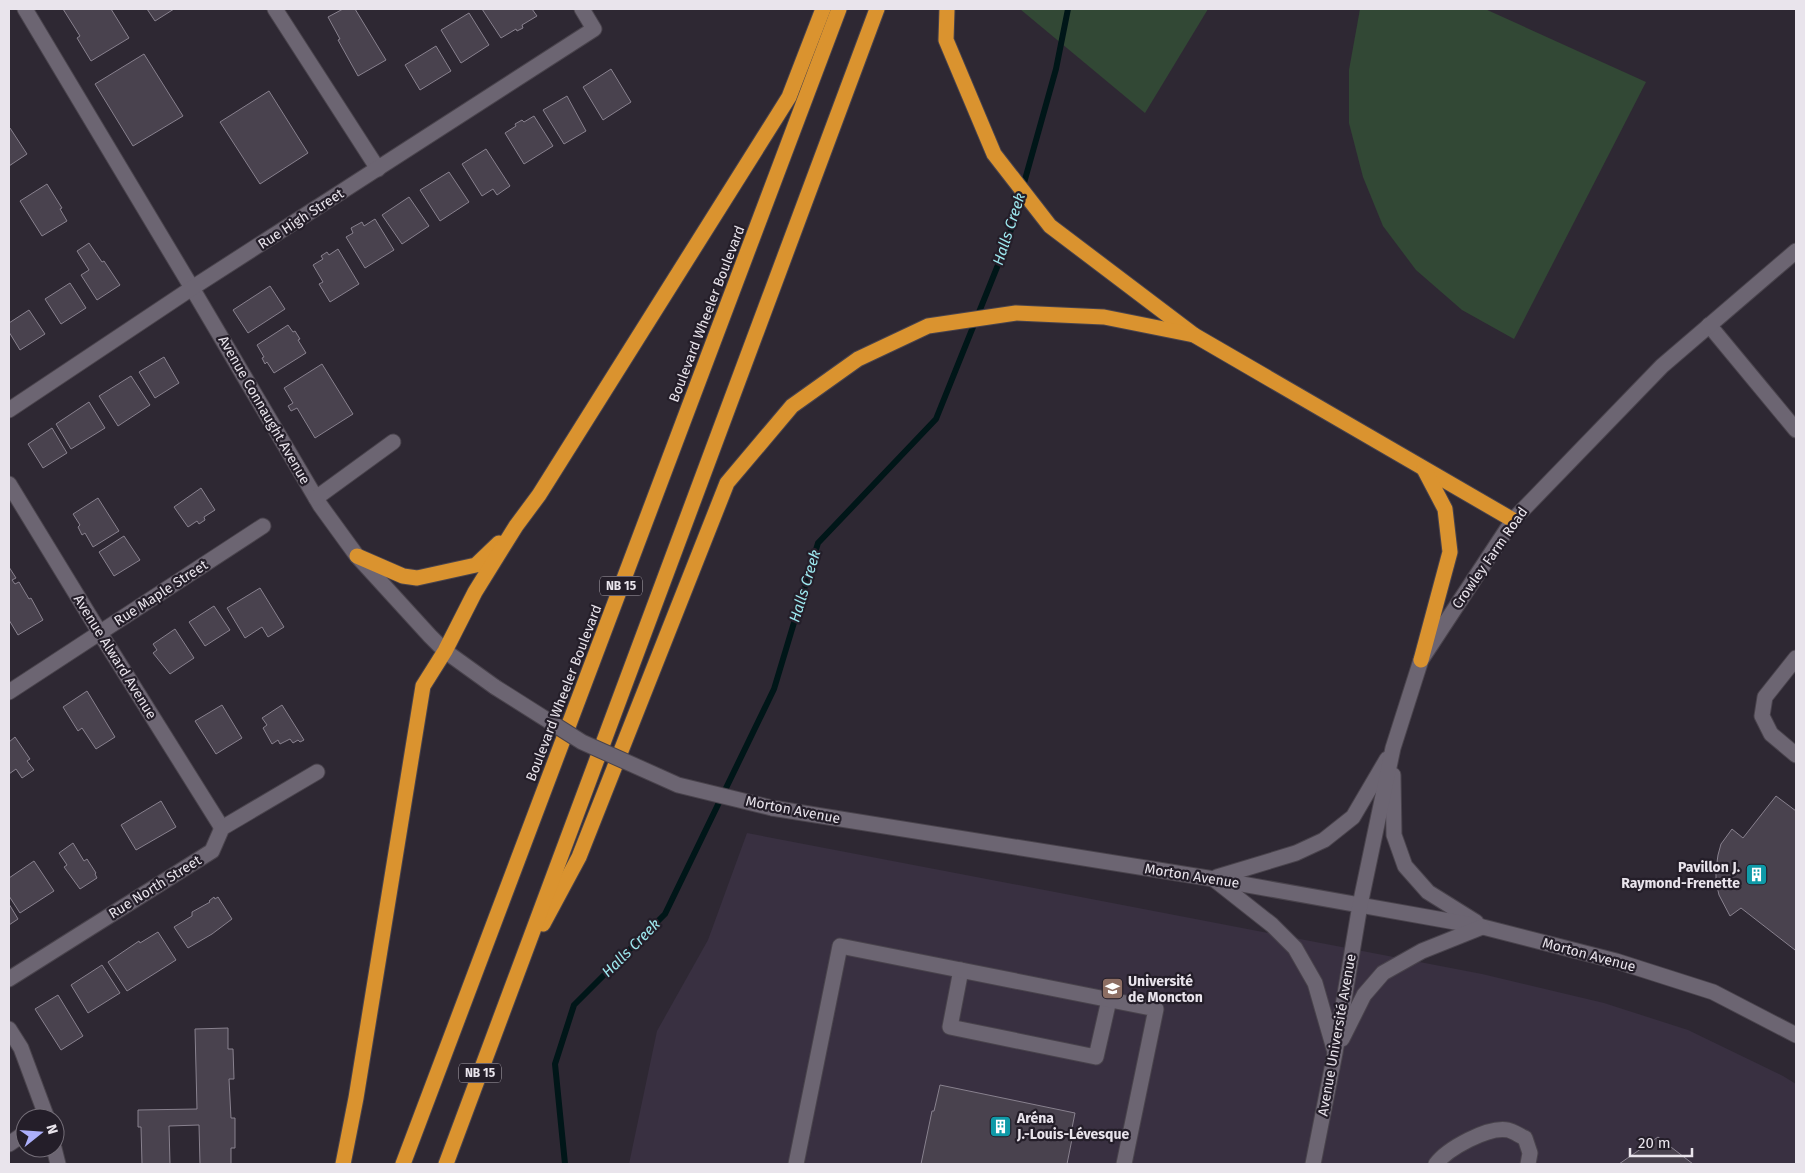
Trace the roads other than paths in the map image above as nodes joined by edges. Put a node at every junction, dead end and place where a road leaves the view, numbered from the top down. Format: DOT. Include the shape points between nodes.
graph roads {
  1 [pos="24,9"];
  2 [pos="275,9"];
  3 [pos="582,9"];
  4 [pos="823,9"];
  5 [pos="840,9"];
  6 [pos="877,9"];
  7 [pos="947,9"];
  8 [pos="378,170"];
  9 [pos="1796,251"];
  10 [pos="192,288"];
  11 [pos="1709,325"];
  12 [pos="1194,335"];
  13 [pos="9,410"];
  14 [pos="1796,430"];
  15 [pos="393,442"];
  16 [pos="1424,469"];
  17 [pos="9,484"];
  18 [pos="316,498"];
  19 [pos="1513,520"];
  20 [pos="263,526"];
  21 [pos="516,526"];
  22 [pos="357,556"];
  23 [pos="100,633"];
  24 [pos="445,651"];
  25 [pos="1796,658"];
  26 [pos="1421,660"];
  27 [pos="9,692"];
  28 [pos="582,742"];
  29 [pos="1393,748"];
  30 [pos="1796,755"];
  31 [pos="317,772"];
  32 [pos="222,828"];
  33 [pos="1214,879"];
  34 [pos="1360,905"];
  35 [pos="1483,926"];
  36 [pos="961,970"];
  37 [pos="9,979"];
  38 [pos="514,981"];
  39 [pos="1109,1000"];
  40 [pos="9,1029"];
  41 [pos="1796,1035"];
  42 [pos="1335,1053"];
  43 [pos="43,1108"];
  44 [pos="343,1164"];
  45 [pos="403,1164"];
  46 [pos="446,1164"];
  47 [pos="796,1164"];
  48 [pos="1124,1164"];
  49 [pos="1314,1164"];
  50 [pos="1436,1164"];
  51 [pos="1528,1164"];
  1 -- 10 [label="street, Avenue Connaught Avenue"];
  2 -- 8 [label="street"];
  3 -- 8 [label="street, Rue High Street" via="594,29"];
  4 -- 21 [label="highway" via="789,97"];
  5 -- 45 [label="highway, Boulevard Wheeler Boulevard / NB 15"];
  6 -- 38 [label="highway, NB 15"];
  7 -- 12 [label="highway" via="946,40 994,154 1050,226"];
  8 -- 10 [label="street, Rue High Street"];
  9 -- 11 [label="street, Crowley Farm Road"];
  10 -- 13 [label="street, Rue High Street"];
  10 -- 18 [label="street, Avenue Connaught Avenue"];
  11 -- 14 [label="street"];
  11 -- 19 [label="street, Crowley Farm Road" via="1662,366"];
  12 -- 16 [label="highway"];
  12 -- 38 [label="highway" via="1104,317 1016,313 928,326 858,358 792,406 727,483 579,857"];
  15 -- 18 [label="street"];
  16 -- 19 [label="highway"];
  16 -- 26 [label="highway" via="1445,508 1450,552"];
  17 -- 23 [label="street, Avenue Alward Avenue"];
  18 -- 22 [label="street, Avenue Connaught Avenue"];
  19 -- 26 [label="street, Crowley Farm Road"];
  20 -- 23 [label="street, Rue Maple Street"];
  21 -- 22 [label="highway" via="476,566 417,578 402,576"];
  21 -- 24 [label="highway" via="475,592"];
  22 -- 24 [label="street, Avenue Connaught Avenue"];
  23 -- 27 [label="street, Rue Maple Street"];
  23 -- 32 [label="street, Avenue Alward Avenue"];
  24 -- 28 [label="street, Avenue Connaught Avenue, bridge"];
  24 -- 44 [label="highway" via="423,686"];
  25 -- 30 [label="street" via="1765,697 1762,716 1771,734"];
  26 -- 29 [label="street, Crowley Farm Road"];
  28 -- 33 [label="street, Morton Avenue, bridge" via="678,785 772,808"];
  29 -- 33 [label="street" via="1353,817 1324,840 1296,853"];
  29 -- 34 [label="street, Crowley Farm Road"];
  29 -- 35 [label="street" via="1394,836 1405,866 1428,892"];
  31 -- 32 [label="street"];
  32 -- 37 [label="street, Rue North Street" via="212,851"];
  33 -- 34 [label="street, Morton Avenue"];
  33 -- 42 [label="street" via="1272,925 1295,948 1315,984"];
  34 -- 35 [label="street, Morton Avenue"];
  34 -- 42 [label="street, Avenue Université Avenue"];
  35 -- 41 [label="street, Morton Avenue" via="1616,961 1713,992"];
  35 -- 42 [label="street" via="1422,951 1383,973 1364,996"];
  36 -- 39 [label="street"];
  36 -- 39 [label="street" via="950,1027 1096,1057"];
  36 -- 47 [label="street" via="840,946"];
  38 -- 46 [label="highway, NB 15"];
  39 -- 48 [label="street" via="1156,1009"];
  40 -- 43 [label="street" via="21,1048"];
  42 -- 49 [label="street, Avenue Université Avenue"];
  50 -- 51 [label="street" via="1464,1142 1484,1133 1507,1130 1525,1138 1530,1153"];
}
